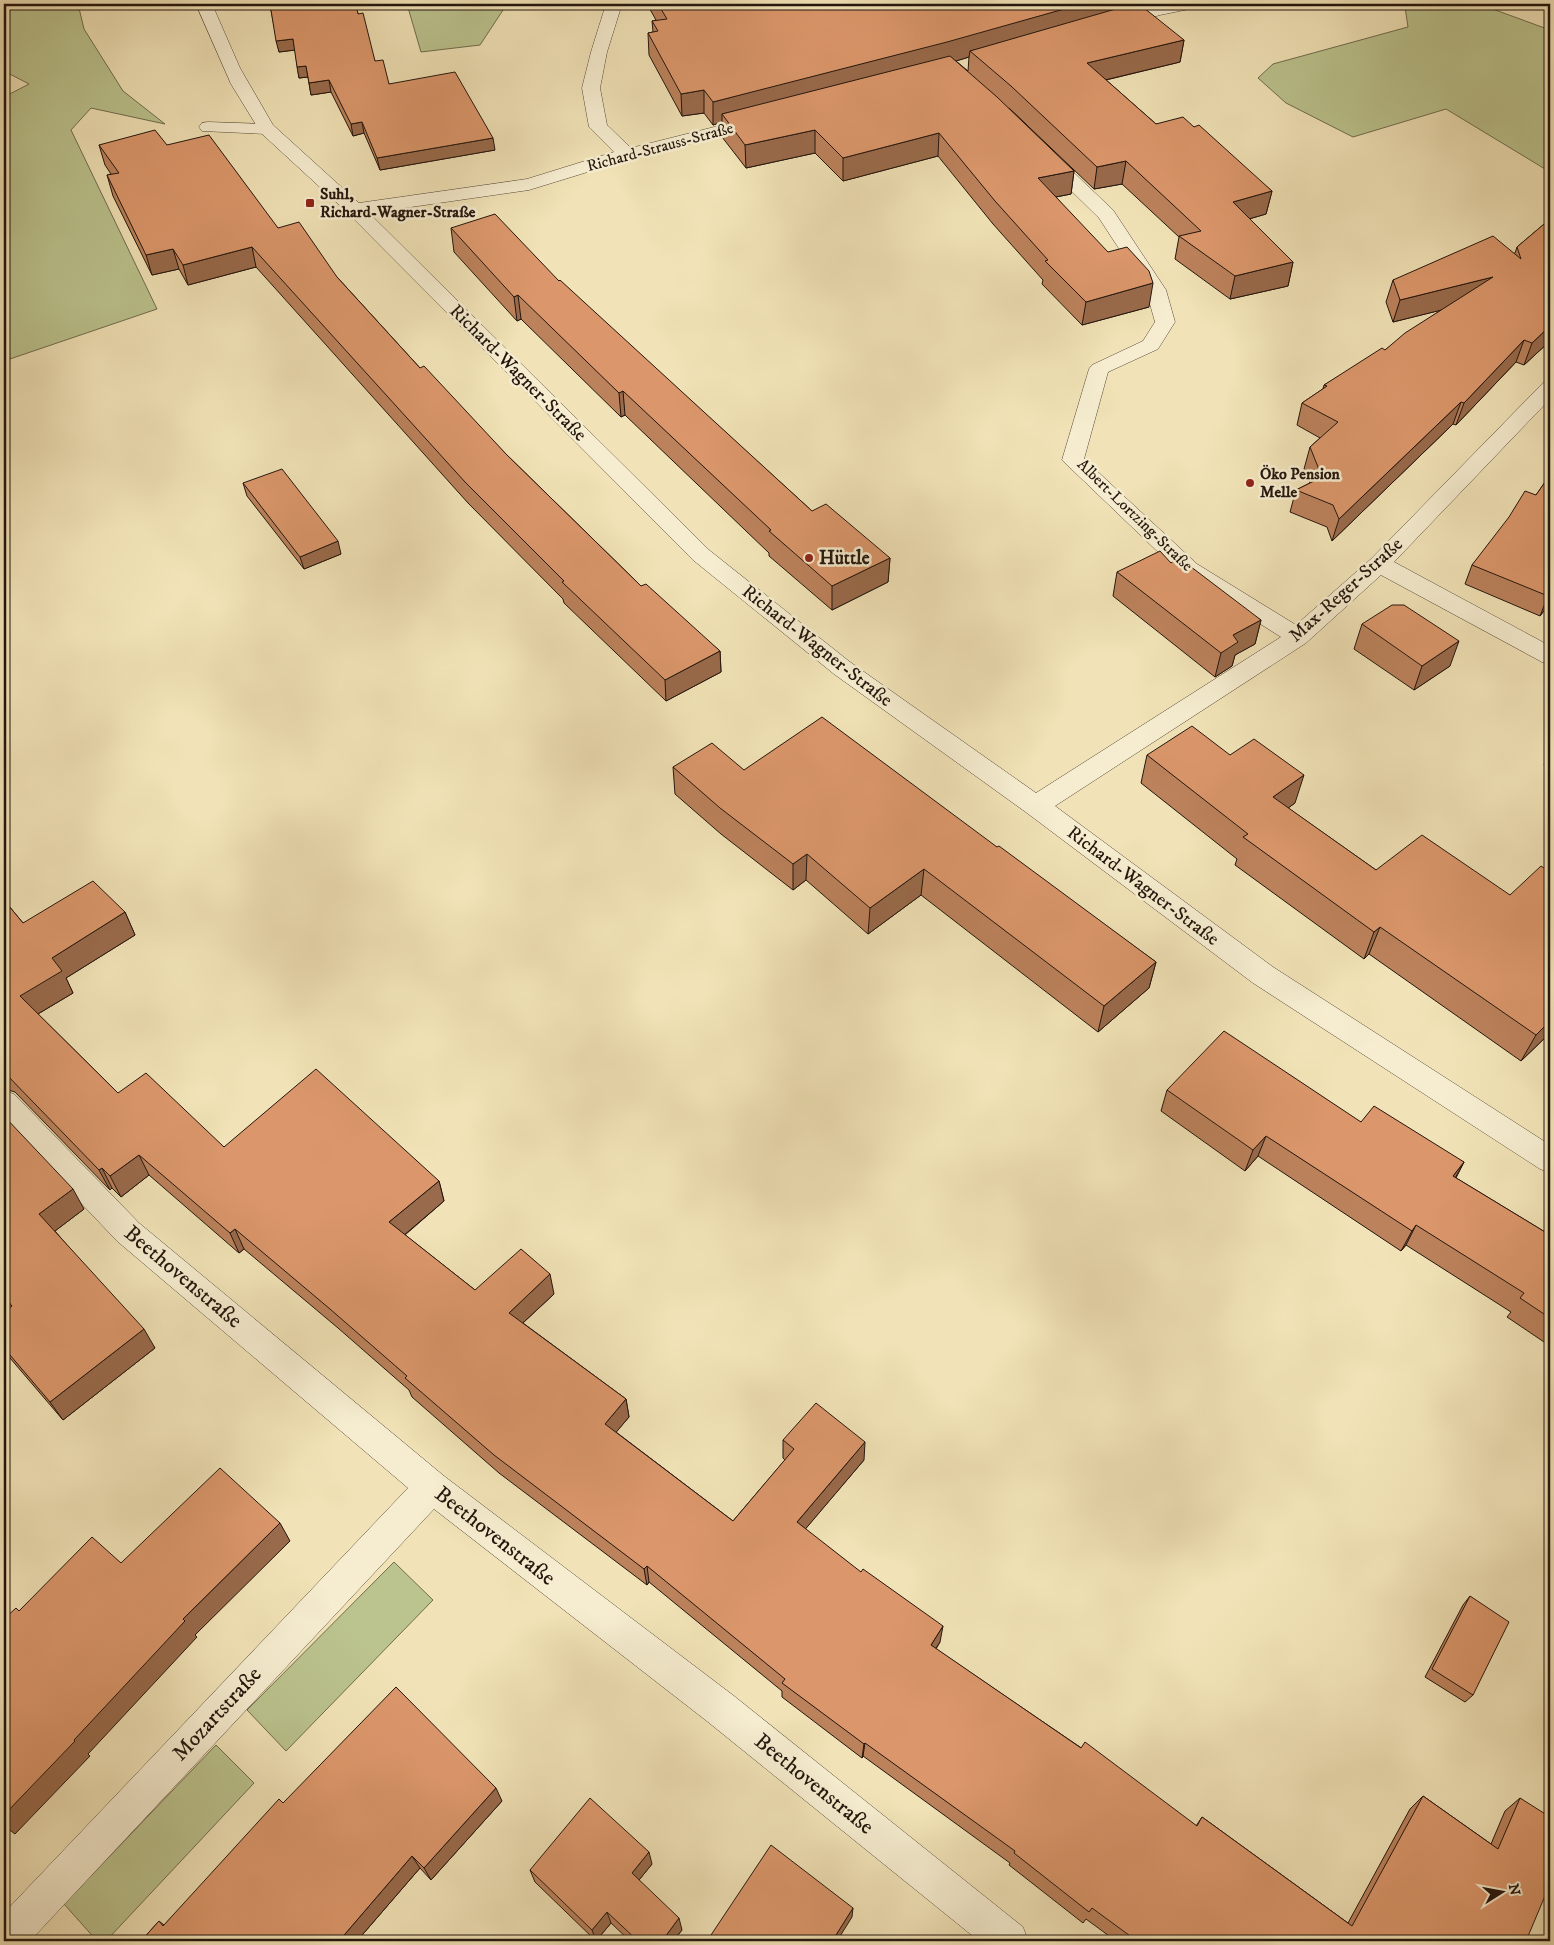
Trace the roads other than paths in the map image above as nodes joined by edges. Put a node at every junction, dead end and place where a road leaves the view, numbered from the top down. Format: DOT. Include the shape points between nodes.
graph roads {
  1 [pos="204,4"];
  2 [pos="614,4"];
  3 [pos="1193,4"];
  4 [pos="1102,26"];
  5 [pos="771,117"];
  6 [pos="208,127"];
  7 [pos="267,129"];
  8 [pos="1030,141"];
  9 [pos="627,154"];
  10 [pos="355,209"];
  11 [pos="1550,386"];
  12 [pos="1379,564"];
  13 [pos="1298,637"];
  14 [pos="1550,656"];
  15 [pos="1036,806"];
  16 [pos="4,1103"];
  17 [pos="1550,1160"];
  18 [pos="432,1488"];
  19 [pos="4,1941"];
  20 [pos="1009,1941"];
  1 -- 7 [label="street, Richard-Wagner-Straße" via="222,51"];
  2 -- 9 [label="street" via="598,52 591,88 598,128"];
  3 -- 4 [label="street"];
  5 -- 9 [label="street, Richard-Strauss-Straße"];
  6 -- 7 [label="street"];
  7 -- 10 [label="street, Richard-Wagner-Straße"];
  8 -- 13 [label="street, Albert-Lortzing-Straße" via="1106,214 1156,290 1165,322 1151,345 1099,369 1073,460 1190,570"];
  9 -- 10 [label="street, Richard-Strauss-Straße" via="529,184"];
  10 -- 15 [label="street, Richard-Wagner-Straße" via="701,555 842,668"];
  11 -- 12 [label="street, Max-Reger-Straße"];
  12 -- 13 [label="street, Max-Reger-Straße"];
  12 -- 14 [label="street"];
  13 -- 15 [label="street, Max-Reger-Straße"];
  15 -- 17 [label="street, Richard-Wagner-Straße" via="1262,975"];
  16 -- 18 [label="street, Beethovenstraße" via="128,1232"];
  18 -- 19 [label="street, Mozartstraße"];
  18 -- 20 [label="street, Beethovenstraße" via="721,1710"];
}
